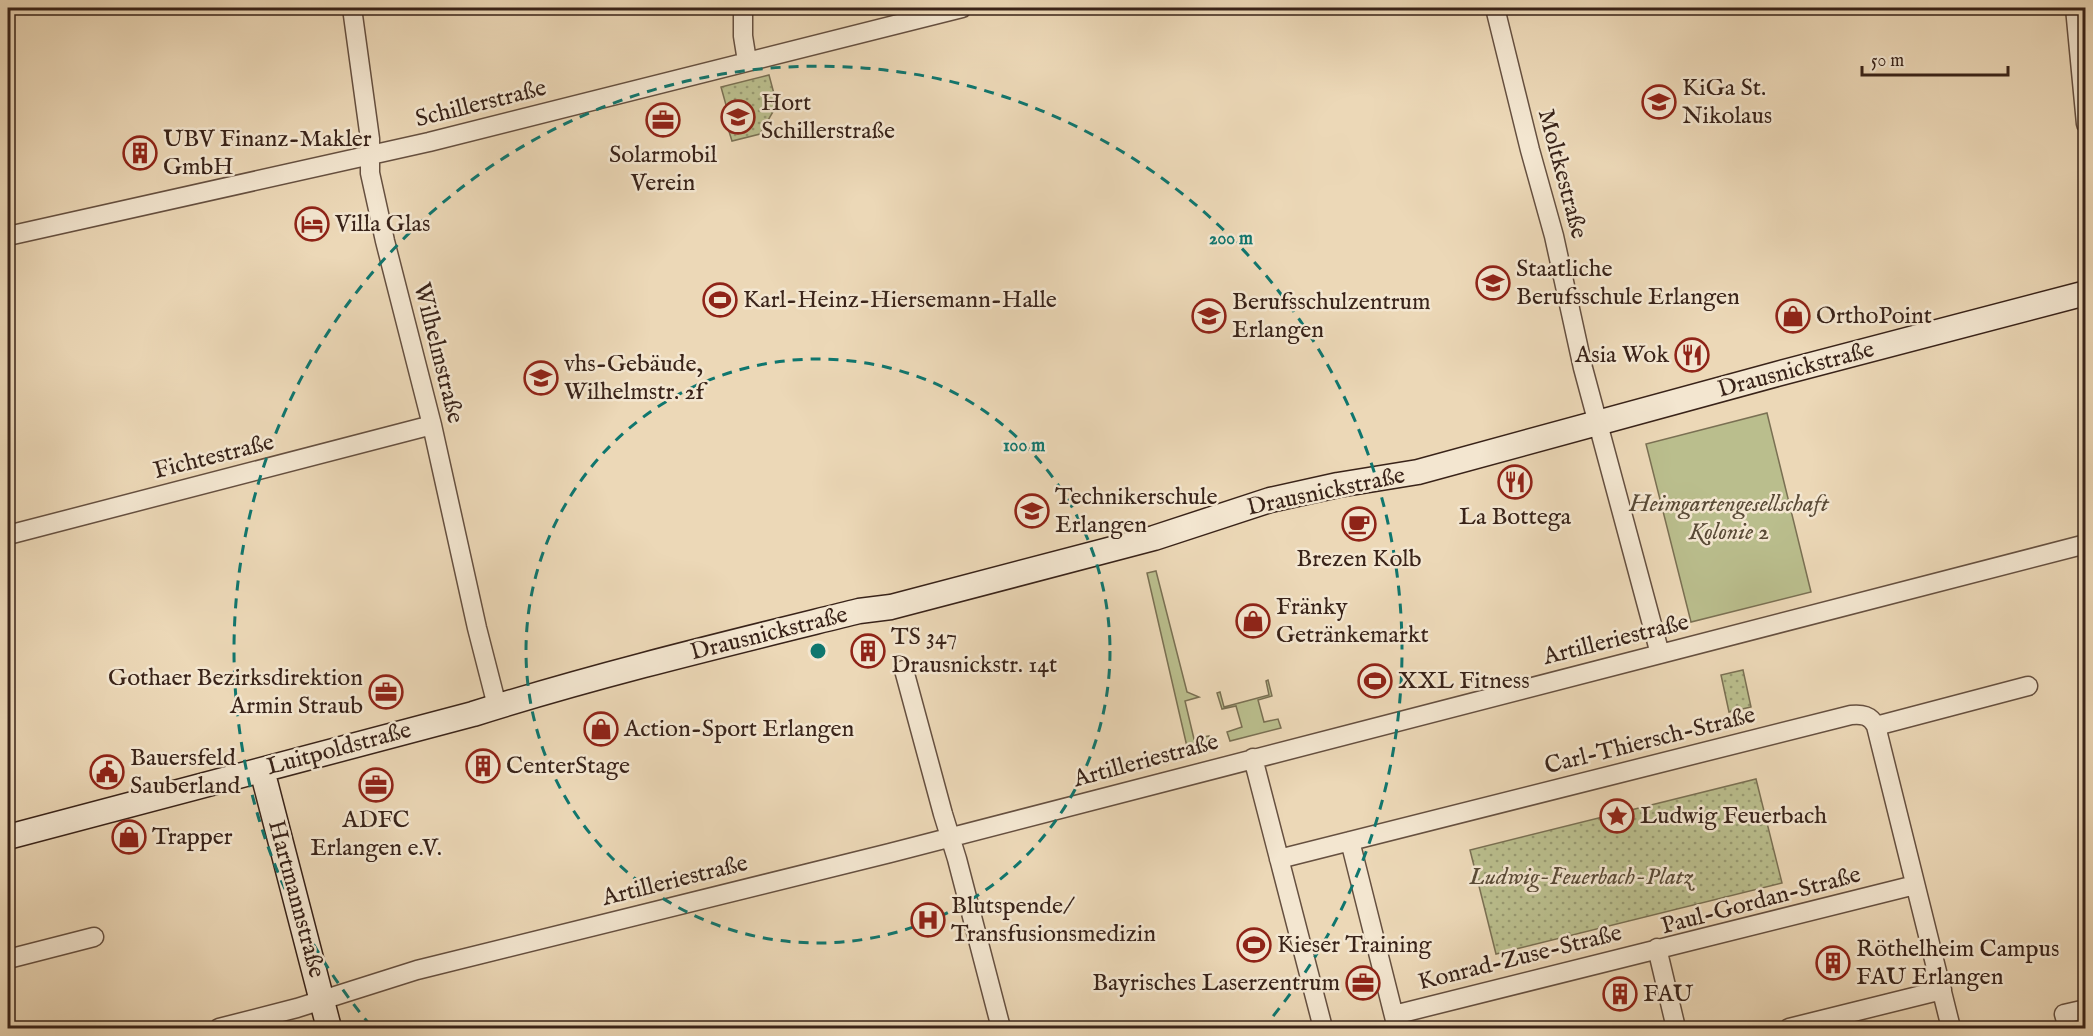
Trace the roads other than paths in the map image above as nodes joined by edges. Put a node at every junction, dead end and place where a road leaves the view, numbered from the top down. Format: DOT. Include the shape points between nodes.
graph roads {
  1 [pos="352,8"];
  2 [pos="743,8"];
  3 [pos="963,8"];
  4 [pos="1495,8"];
  5 [pos="2075,8"];
  6 [pos="747,61"];
  7 [pos="2085,124"];
  8 [pos="370,155"];
  9 [pos="8,236"];
  10 [pos="2085,293"];
  11 [pos="1597,423"];
  12 [pos="432,425"];
  13 [pos="8,535"];
  14 [pos="2085,544"];
  15 [pos="1660,654"];
  16 [pos="904,670"];
  17 [pos="2028,686"];
  18 [pos="497,706"];
  19 [pos="1876,726"];
  20 [pos="1253,758"];
  21 [pos="262,770"];
  22 [pos="8,837"];
  23 [pos="950,837"];
  24 [pos="1350,841"];
  25 [pos="1279,860"];
  26 [pos="1915,885"];
  27 [pos="94,937"];
  28 [pos="1658,948"];
  29 [pos="8,959"];
  30 [pos="1942,990"];
  31 [pos="322,1000"];
  32 [pos="2085,1009"];
  33 [pos="1396,1022"];
  34 [pos="219,1029"];
  35 [pos="329,1029"];
  36 [pos="1001,1029"];
  37 [pos="1323,1029"];
  38 [pos="1676,1029"];
  39 [pos="1789,1029"];
  40 [pos="1951,1029"];
  41 [pos="2068,1029"];
  1 -- 8 [label="street, Wilhelmstraße"];
  2 -- 6 [label="street"];
  3 -- 6 [label="street, Schillerstraße"];
  4 -- 11 [label="street, Moltkestraße"];
  5 -- 7 [label="street"];
  6 -- 8 [label="street, Schillerstraße"];
  8 -- 9 [label="street, Schillerstraße"];
  8 -- 12 [label="street, Wilhelmstraße" via="370,173 385,242"];
  10 -- 11 [label="main road, Drausnickstraße"];
  11 -- 15 [label="street, Moltkestraße"];
  11 -- 18 [label="main road, Drausnickstraße" via="1418,472 1270,500 1154,538 1019,574 891,607 859,611"];
  12 -- 13 [label="street, Fichtestraße"];
  12 -- 18 [label="street, Wilhelmstraße"];
  14 -- 15 [label="street, Artilleriestraße"];
  15 -- 20 [label="street, Artilleriestraße"];
  16 -- 23 [label="street"];
  17 -- 19 [label="street"];
  18 -- 21 [label="main road, Luitpoldstraße"];
  19 -- 24 [label="street, Carl-Thiersch-Straße" via="1865,715 1851,715"];
  19 -- 26 [label="street"];
  20 -- 23 [label="street, Artilleriestraße"];
  20 -- 25 [label="street"];
  21 -- 22 [label="main road, Luitpoldstraße"];
  21 -- 31 [label="main road, Hartmannstraße"];
  23 -- 31 [label="street, Artilleriestraße" via="417,970"];
  23 -- 36 [label="street"];
  24 -- 25 [label="street, Carl-Thiersch-Straße"];
  24 -- 33 [label="street, Konrad-Zuse-Straße"];
  25 -- 37 [label="street"];
  26 -- 28 [label="street, Paul-Gordan-Straße"];
  26 -- 30 [label="street"];
  27 -- 29 [label="street"];
  28 -- 33 [label="street, Konrad-Zuse-Straße"];
  28 -- 38 [label="street, Paul-Gordan-Straße"];
  30 -- 39 [label="street"];
  30 -- 40 [label="street"];
  31 -- 34 [label="street, Artilleriestraße"];
  31 -- 35 [label="main road, Hartmannstraße"];
  32 -- 41 [label="street" via="2064,1014"];
}
